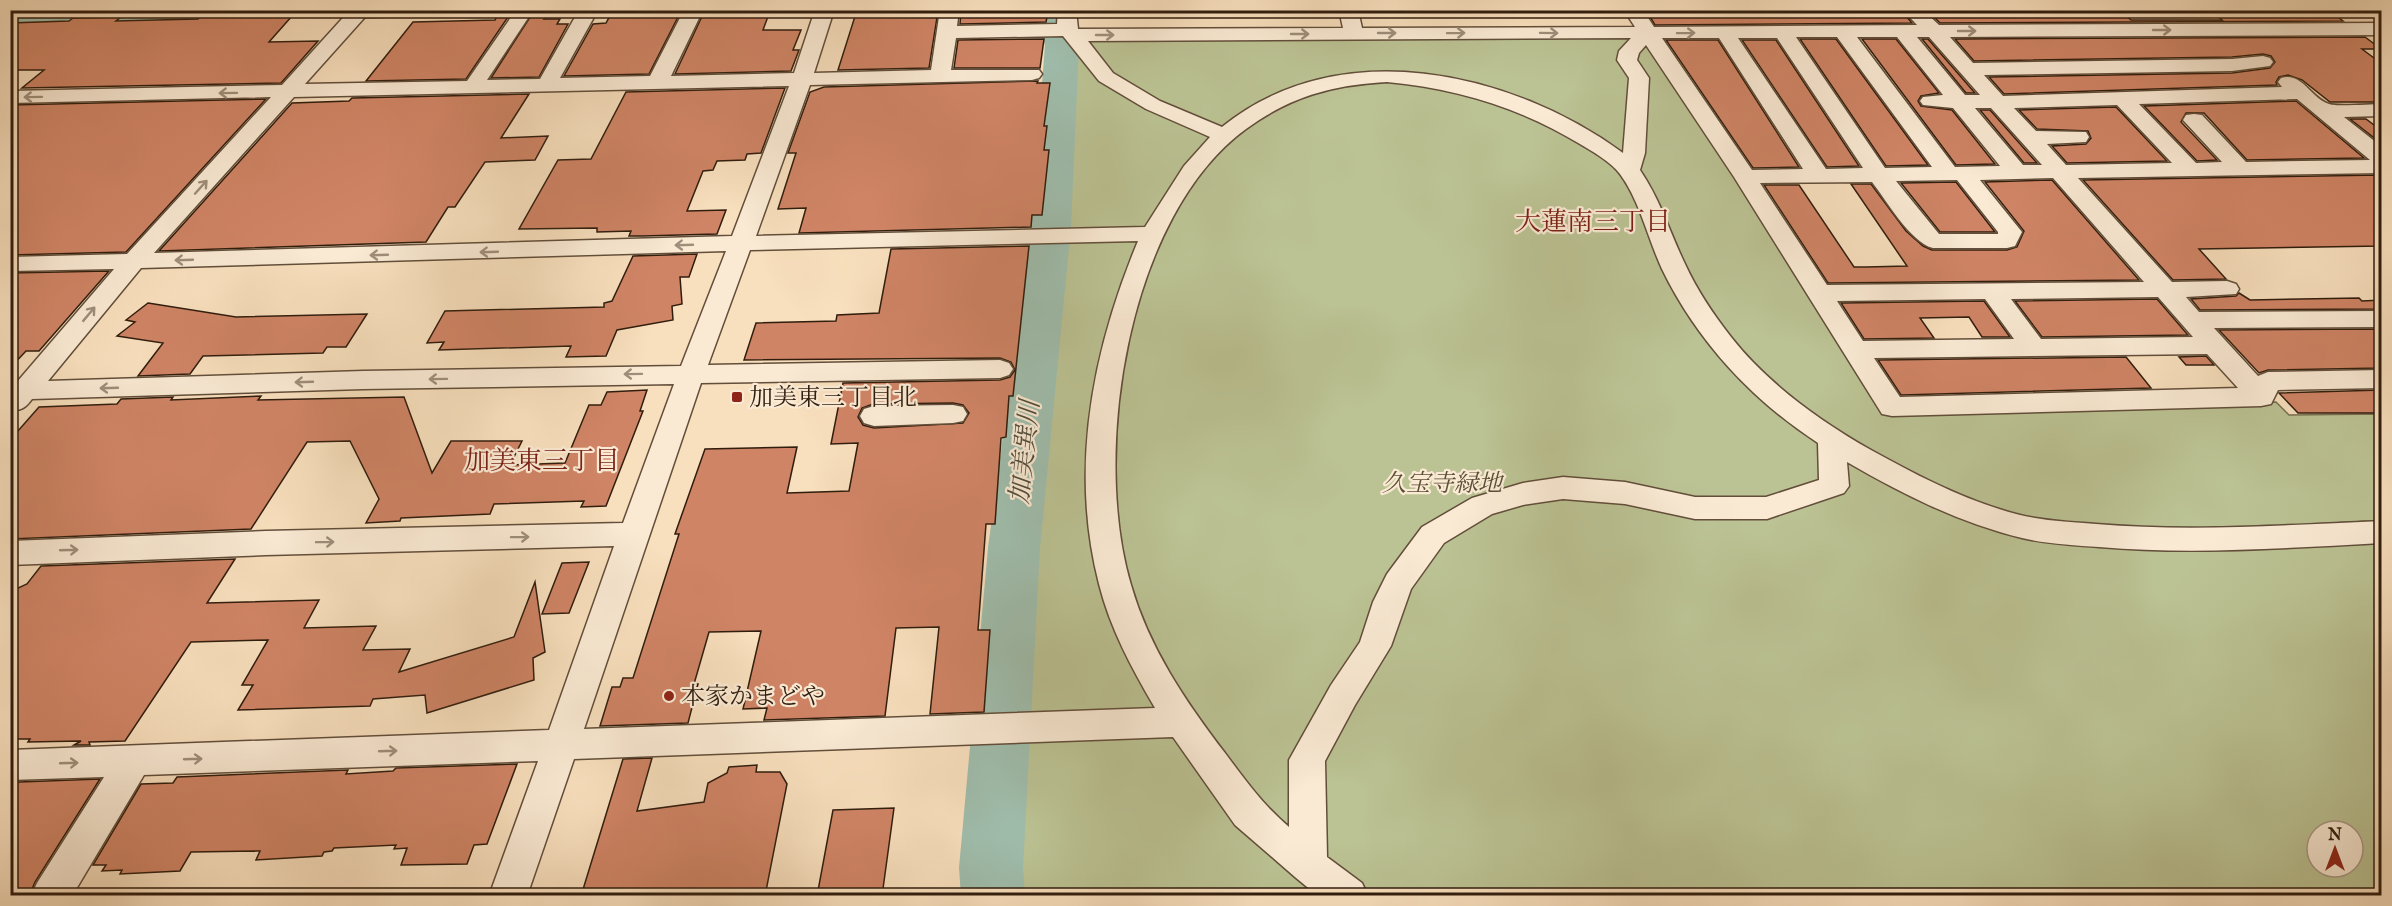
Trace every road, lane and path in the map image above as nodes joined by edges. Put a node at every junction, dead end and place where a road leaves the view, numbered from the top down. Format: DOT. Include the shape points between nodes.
graph roads {
  1 [pos="413,10"];
  2 [pos="589,10"];
  3 [pos="694,10"];
  4 [pos="825,10"];
  5 [pos="950,10"];
  6 [pos="1050,10"];
  7 [pos="1348,10"];
  8 [pos="1414,10"];
  9 [pos="1483,10"];
  10 [pos="1600,10"];
  11 [pos="1633,10"];
  12 [pos="1912,10"];
  13 [pos="2199,10"];
  14 [pos="2281,10"];
  15 [pos="2360,10"];
  16 [pos="361,11"];
  17 [pos="1752,13"];
  18 [pos="521,15"];
  19 [pos="1064,26"];
  20 [pos="2382,28"];
  21 [pos="2305,29"];
  22 [pos="2103,30"];
  23 [pos="2223,30"];
  24 [pos="1934,31"];
  25 [pos="947,32"];
  26 [pos="1491,32"];
  27 [pos="1725,32"];
  28 [pos="1774,32"];
  29 [pos="1843,32"];
  30 [pos="1904,32"];
  31 [pos="1421,33"];
  32 [pos="1647,33"];
  33 [pos="1354,34"];
  34 [pos="1613,34"];
  35 [pos="2263,62"];
  36 [pos="2139,65"];
  37 [pos="1968,69"];
  38 [pos="1032,74"];
  39 [pos="940,76"];
  40 [pos="803,80"];
  41 [pos="657,83"];
  42 [pos="546,86"];
  43 [pos="472,88"];
  44 [pos="287,92"];
  45 [pos="2301,93"];
  46 [pos="2121,97"];
  47 [pos="10,98"];
  48 [pos="1930,101"];
  49 [pos="1960,102"];
  50 [pos="1998,102"];
  51 [pos="2382,110"];
  52 [pos="2323,111"];
  53 [pos="2194,120"];
  54 [pos="1224,135"];
  55 [pos="2078,137"];
  56 [pos="2031,138"];
  57 [pos="2382,158"];
  58 [pos="2382,166"];
  59 [pos="2240,168"];
  60 [pos="1630,169"];
  61 [pos="2190,170"];
  62 [pos="2017,172"];
  63 [pos="2062,172"];
  64 [pos="1956,174"];
  65 [pos="1879,175"];
  66 [pos="1819,176"];
  67 [pos="1745,177"];
  68 [pos="1154,234"];
  69 [pos="743,243"];
  70 [pos="134,261"];
  71 [pos="10,264"];
  72 [pos="2165,289"];
  73 [pos="2227,289"];
  74 [pos="1992,291"];
  75 [pos="1819,293"];
  76 [pos="2382,319"];
  77 [pos="2193,320"];
  78 [pos="2215,345"];
  79 [pos="2034,348"];
  80 [pos="1856,350"];
  81 [pos="1000,369"];
  82 [pos="882,370"];
  83 [pos="960,370"];
  84 [pos="692,373"];
  85 [pos="2382,379"];
  86 [pos="15,396"];
  87 [pos="2261,397"];
  88 [pos="1832,442"];
  89 [pos="2382,532"];
  90 [pos="635,534"];
  91 [pos="10,553"];
  92 [pos="1180,722"];
  93 [pos="562,745"];
  94 [pos="134,761"];
  95 [pos="10,765"];
  96 [pos="1308,865"];
  97 [pos="50,896"];
  98 [pos="508,896"];
  99 [pos="1349,896"];
  1 -- 16 [label="street"];
  2 -- 42 [label="street"];
  3 -- 41 [label="street"];
  4 -- 40 [label="street"];
  5 -- 25 [label="street"];
  6 -- 19 [label="street"];
  7 -- 33 [label="street"];
  8 -- 31 [label="street"];
  9 -- 26 [label="street"];
  10 -- 34 [label="street"];
  11 -- 32 [label="street"];
  12 -- 24 [label="street"];
  13 -- 23 [label="street"];
  14 -- 21 [label="street"];
  15 -- 20 [label="street"];
  16 -- 44 [label="street"];
  17 -- 28 [label="street"];
  18 -- 43 [label="street"];
  19 -- 25 [label="street"];
  19 -- 33 [label="street, one-way"];
  19 -- 54 [label="street" via="1106,77 1154,105"];
  20 -- 21 [label="street"];
  21 -- 23 [label="street"];
  22 -- 23 [label="street, one-way"];
  24 -- 22 [label="street, one-way"];
  22 -- 36 [label="street"];
  23 -- 35 [label="street"];
  24 -- 30 [label="street"];
  24 -- 37 [label="street"];
  25 -- 39 [label="street"];
  31 -- 26 [label="street, one-way"];
  26 -- 34 [label="street, one-way"];
  27 -- 28 [label="street"];
  32 -- 27 [label="street, one-way"];
  27 -- 66 [label="street"];
  28 -- 29 [label="street"];
  28 -- 65 [label="street"];
  29 -- 30 [label="street"];
  29 -- 64 [label="street"];
  30 -- 49 [label="street"];
  33 -- 31 [label="street, one-way"];
  32 -- 34 [label="street"];
  32 -- 60 [label="street" via="1629,51 1627,60 1639,78"];
  32 -- 67 [label="street"];
  35 -- 36 [label="street"];
  35 -- 45 [label="street"];
  36 -- 37 [label="street"];
  37 -- 50 [label="street"];
  38 -- 39 [label="street"];
  39 -- 40 [label="street"];
  40 -- 41 [label="street"];
  40 -- 69 [label="street"];
  41 -- 42 [label="street"];
  42 -- 43 [label="street"];
  43 -- 44 [label="street"];
  44 -- 47 [label="street, one-way"];
  70 -- 44 [label="street, one-way"];
  45 -- 46 [label="street"];
  45 -- 52 [label="street"];
  46 -- 50 [label="street"];
  46 -- 61 [label="street"];
  48 -- 49 [label="street"];
  49 -- 50 [label="street"];
  49 -- 62 [label="street"];
  50 -- 56 [label="street"];
  51 -- 52 [label="street"];
  52 -- 57 [label="street"];
  53 -- 59 [label="street"];
  54 -- 60 [label="street" via="1258,110 1289,94 1354,76 1392,75 1433,80 1505,99 1588,139"];
  54 -- 68 [label="street" via="1195,165"];
  55 -- 56 [label="street"];
  56 -- 63 [label="street"];
  58 -- 59 [label="street"];
  59 -- 61 [label="street"];
  60 -- 88 [label="street" via="1694,309 1737,361 1783,407"];
  61 -- 63 [label="street"];
  62 -- 63 [label="street"];
  62 -- 64 [label="street"];
  63 -- 72 [label="street"];
  64 -- 65 [label="street"];
  64 -- 65 [label="street" via="2010,232 2007,241 1933,241"];
  65 -- 66 [label="street"];
  66 -- 67 [label="street"];
  67 -- 75 [label="street"];
  68 -- 69 [label="street"];
  68 -- 92 [label="street" via="1129,298 1108,370 1101,430 1101,493 1108,556 1130,633"];
  69 -- 70 [label="street, one-way"];
  69 -- 84 [label="street"];
  70 -- 71 [label="street"];
  86 -- 70 [label="street, one-way"];
  72 -- 73 [label="street"];
  72 -- 74 [label="street"];
  72 -- 77 [label="street"];
  74 -- 75 [label="street"];
  74 -- 79 [label="street"];
  75 -- 80 [label="street"];
  76 -- 77 [label="street"];
  77 -- 78 [label="street"];
  78 -- 79 [label="street"];
  78 -- 87 [label="street"];
  79 -- 80 [label="street"];
  80 -- 87 [label="street" via="1892,407"];
  81 -- 83 [label="street"];
  82 -- 83 [label="street"];
  82 -- 83 [label="street" via="873,421 953,417"];
  82 -- 84 [label="street"];
  84 -- 86 [label="street, one-way"];
  84 -- 90 [label="street"];
  85 -- 87 [label="street" via="2268,381"];
  88 -- 89 [label="street" via="1948,502 2032,529 2196,540"];
  88 -- 96 [label="street" via="1834,486 1767,508 1695,508 1625,492 1563,488 1522,494 1482,506 1433,535 1398,583 1375,646 1307,760"];
  91 -- 90 [label="street, one-way"];
  90 -- 93 [label="street"];
  92 -- 93 [label="street"];
  92 -- 96 [label="street" via="1250,815"];
  94 -- 93 [label="street, one-way"];
  93 -- 98 [label="street"];
  95 -- 94 [label="street, one-way"];
  94 -- 97 [label="street"];
  96 -- 99 [label="street"];
}
